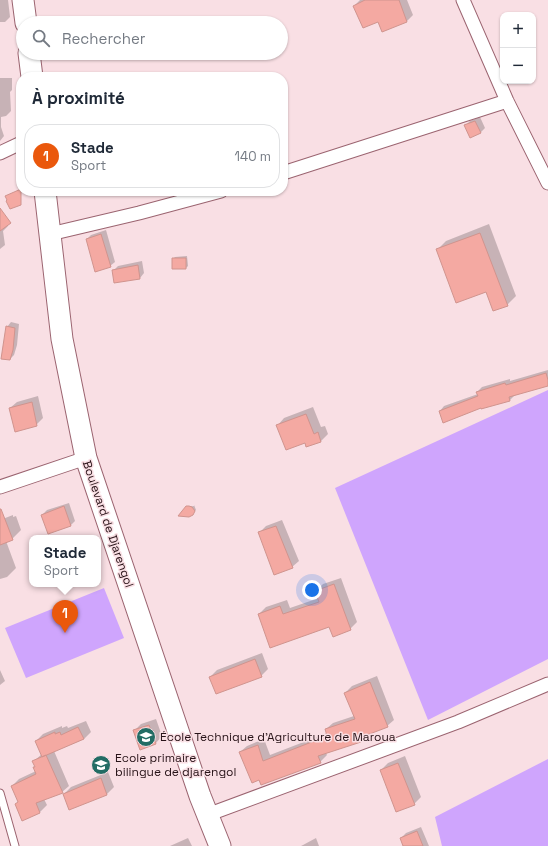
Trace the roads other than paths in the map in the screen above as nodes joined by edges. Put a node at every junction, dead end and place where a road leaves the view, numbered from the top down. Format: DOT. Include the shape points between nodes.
graph roads {
  1 [pos="23,0"];
  2 [pos="462,0"];
  3 [pos="25,16"];
  4 [pos="31,60"];
  5 [pos="32,72"];
  6 [pos="507,101"];
  7 [pos="16,145"];
  8 [pos="0,153"];
  9 [pos="288,171"];
  10 [pos="548,182"];
  11 [pos="46,196"];
  12 [pos="202,196"];
  13 [pos="50,234"];
  14 [pos="86,458"];
  15 [pos="0,487"];
  16 [pos="548,684"];
  17 [pos="0,793"];
  18 [pos="207,815"];
  19 [pos="16,846"];
  20 [pos="220,846"];
  1 -- 3 [label="main road"];
  2 -- 6 [label="street"];
  4 -- 5 [label="main road"];
  6 -- 9 [label="street"];
  6 -- 10 [label="street"];
  7 -- 8 [label="street"];
  11 -- 13 [label="main road, Boulevard de Djarengol"];
  12 -- 13 [label="street"];
  13 -- 14 [label="main road, Boulevard de Djarengol" via="62,338"];
  14 -- 15 [label="street"];
  14 -- 18 [label="main road, Boulevard de Djarengol"];
  16 -- 18 [label="street" via="458,722"];
  17 -- 19 [label="lane"];
  18 -- 20 [label="main road, Boulevard de Djarengol"];
}
